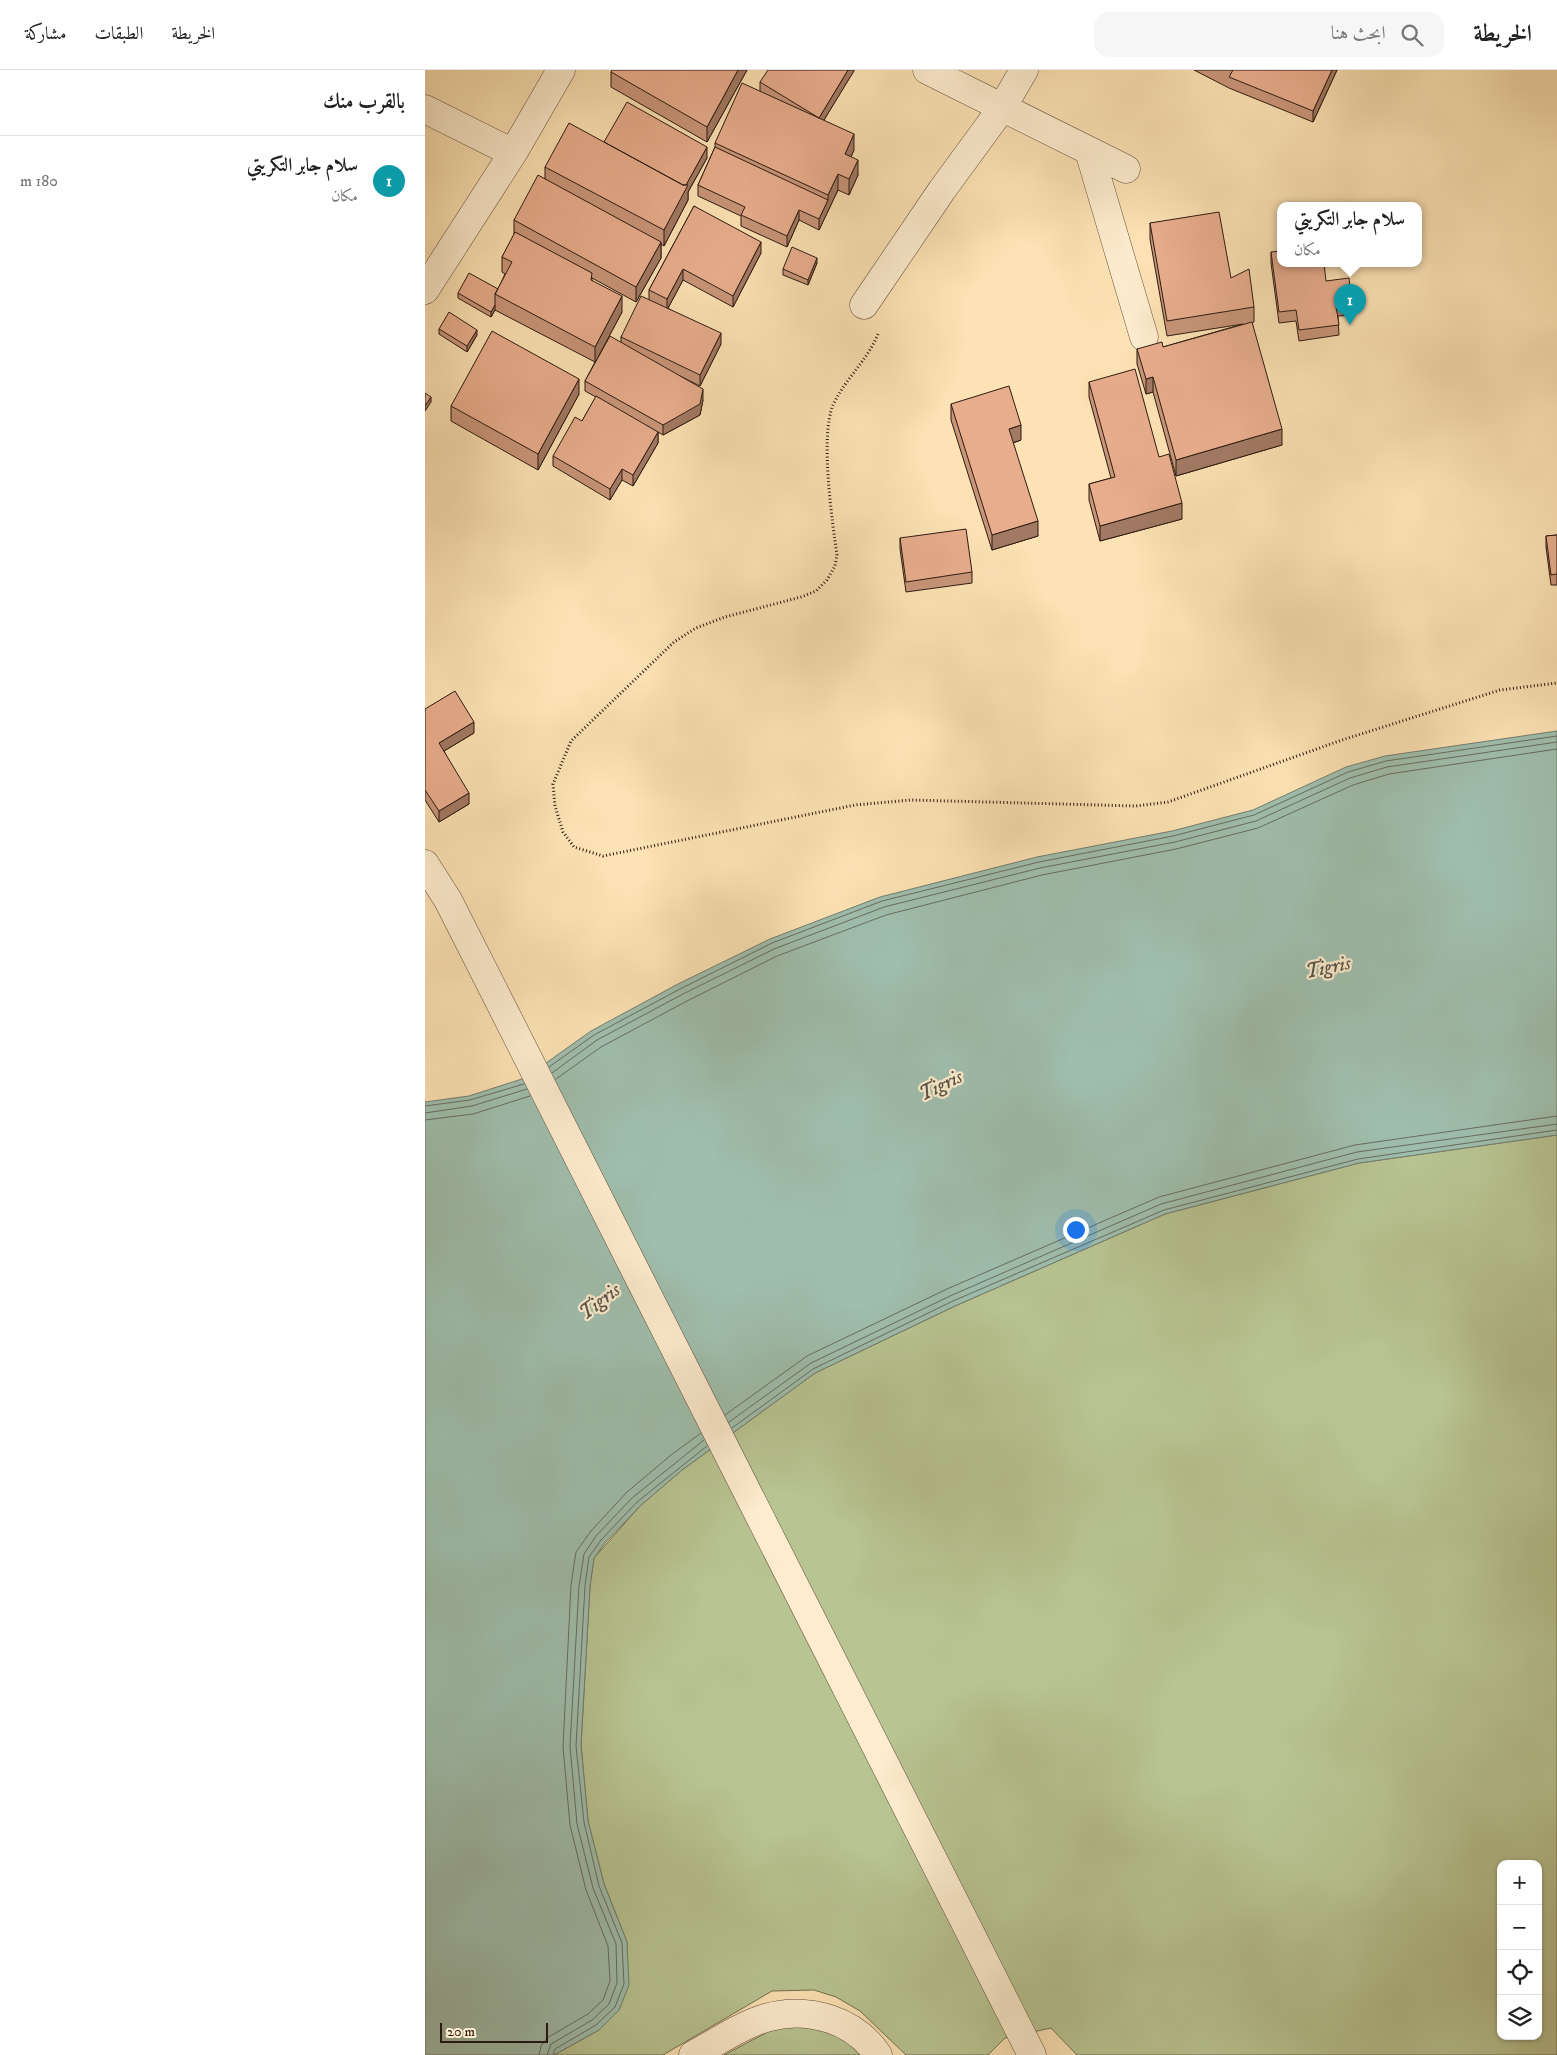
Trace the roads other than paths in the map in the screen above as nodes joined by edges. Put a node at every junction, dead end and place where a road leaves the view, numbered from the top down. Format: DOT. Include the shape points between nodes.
graph roads {
  1 [pos="561,70"];
  2 [pos="927,70"];
  3 [pos="1023,70"];
  4 [pos="1002,108"];
  5 [pos="425,109"];
  6 [pos="1089,151"];
  7 [pos="513,153"];
  8 [pos="1126,170"];
  9 [pos="425,290"];
  10 [pos="864,305"];
  11 [pos="1143,336"];
  12 [pos="425,864"];
  13 [pos="693,2055"];
  14 [pos="879,2055"];
  15 [pos="1032,2055"];
  1 -- 7 [label="street"];
  2 -- 4 [label="street"];
  3 -- 4 [label="street"];
  4 -- 6 [label="street"];
  4 -- 10 [label="street"];
  5 -- 7 [label="street"];
  6 -- 8 [label="street"];
  6 -- 11 [label="street"];
  7 -- 9 [label="street"];
  12 -- 15 [label="street" via="449,900"];
  13 -- 14 [label="street" via="749,2024 785,2012 839,2022 864,2036"];
}
